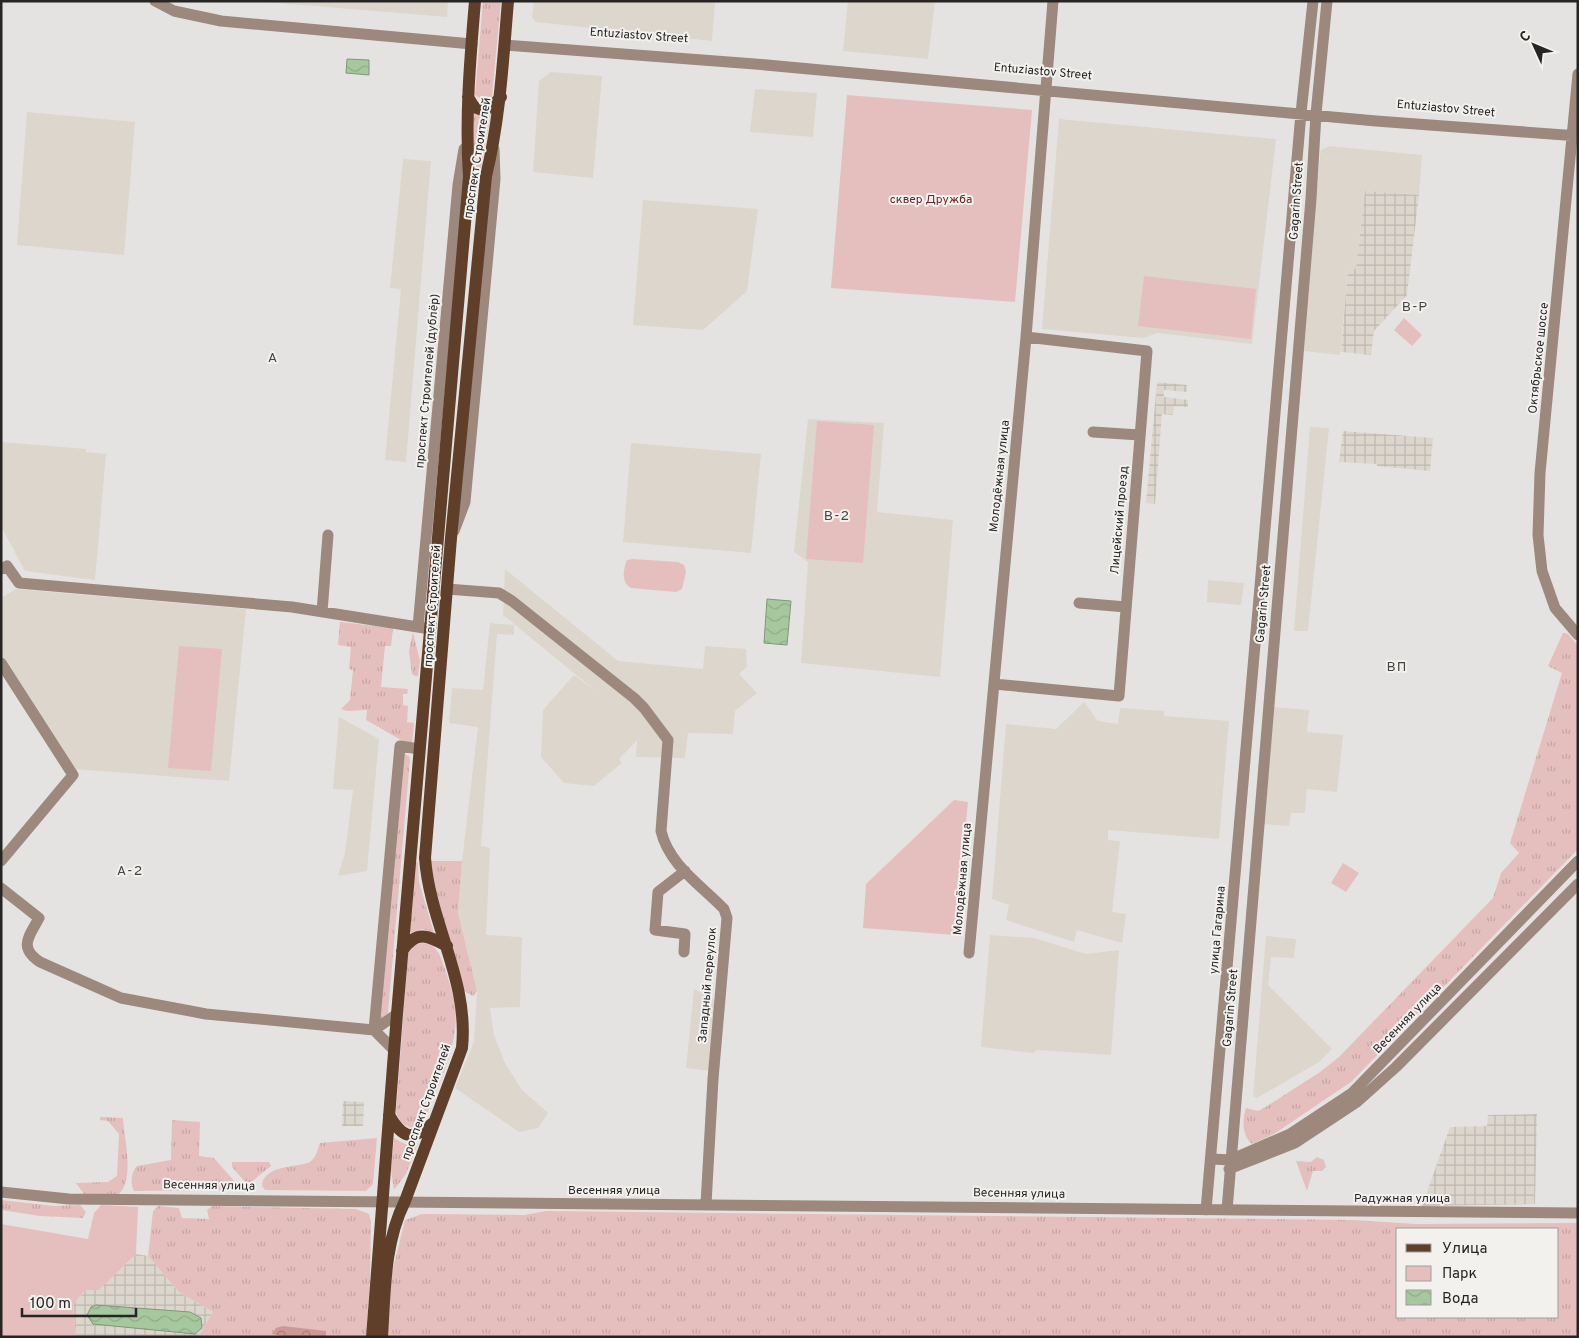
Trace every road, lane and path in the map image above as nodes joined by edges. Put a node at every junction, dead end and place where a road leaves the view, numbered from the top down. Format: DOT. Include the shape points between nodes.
graph roads {
  1 [pos="155,1"];
  2 [pos="170,1"];
  3 [pos="476,1"];
  4 [pos="508,1"];
  5 [pos="1053,1"];
  6 [pos="1313,1"];
  7 [pos="1327,1"];
  8 [pos="472,41"];
  9 [pos="505,42"];
  10 [pos="1578,74"];
  11 [pos="1047,88"];
  12 [pos="468,97"];
  13 [pos="501,97"];
  14 [pos="1301,111"];
  15 [pos="1316,112"];
  16 [pos="1575,134"];
  17 [pos="1026,337"];
  18 [pos="1093,432"];
  19 [pos="1140,435"];
  20 [pos="328,535"];
  21 [pos="1,569"];
  22 [pos="448,589"];
  23 [pos="1079,603"];
  24 [pos="1126,606"];
  25 [pos="322,612"];
  26 [pos="424,628"];
  27 [pos="1578,635"];
  28 [pos="1,663"];
  29 [pos="994,684"];
  30 [pos="419,749"];
  31 [pos="1,861"];
  32 [pos="1578,861"];
  33 [pos="685,871"];
  34 [pos="1578,884"];
  35 [pos="1,888"];
  36 [pos="447,946"];
  37 [pos="402,951"];
  38 [pos="684,952"];
  39 [pos="969,953"];
  40 [pos="397,1014"];
  41 [pos="374,1030"];
  42 [pos="394,1050"];
  43 [pos="389,1115"];
  44 [pos="433,1123"];
  45 [pos="1212,1159"];
  46 [pos="1229,1169"];
  47 [pos="1210,1177"];
  48 [pos="1,1192"];
  49 [pos="405,1200"];
  50 [pos="382,1201"];
  51 [pos="706,1204"];
  52 [pos="1206,1210"];
  53 [pos="1227,1210"];
  54 [pos="1578,1213"];
  55 [pos="372,1337"];
  56 [pos="382,1337"];
  1 -- 8 [label="street" via="174,11 221,21"];
  2 -- 8 [label="street" via="223,16 276,18"];
  3 -- 8 [label="main road, проспект Строителей"];
  4 -- 9 [label="main road, проспект Строителей"];
  5 -- 11 [label="street, Молодёжная улица"];
  6 -- 14 [label="street, Gagarin Street"];
  7 -- 15 [label="street, Gagarin Street"];
  8 -- 12 [label="main road, проспект Строителей"];
  9 -- 11 [label="street, Entuziastov Street" via="687,52"];
  9 -- 13 [label="main road, проспект Строителей"];
  10 -- 16 [label="street, Октябрьское шоссе"];
  11 -- 14 [label="street, Entuziastov Street"];
  11 -- 17 [label="street, Молодёжная улица"];
  12 -- 13 [label="main road" via="474,107 482,110 491,107"];
  12 -- 26 [label="main road, проспект Строителей" via="469,177"];
  13 -- 22 [label="main road, проспект Строителей" via="486,176"];
  14 -- 15 [label="street, Entuziastov Street"];
  14 -- 45 [label="street, Gagarin Street"];
  15 -- 16 [label="street, Entuziastov Street"];
  15 -- 46 [label="street, Gagarin Street" via="1310,218"];
  16 -- 27 [label="street, Октябрьское шоссе" via="1540,473 1538,535 1542,571 1555,608"];
  17 -- 19 [label="street, Лицейский проезд" via="1147,350"];
  17 -- 29 [label="street, Молодёжная улица"];
  18 -- 19 [label="street"];
  19 -- 24 [label="street, Лицейский проезд"];
  20 -- 25 [label="street"];
  21 -- 25 [label="street" via="7,566 19,583"];
  22 -- 33 [label="street, Западный переулок" via="498,593 512,601 644,708 668,740 660,831 664,845"];
  22 -- 36 [label="main road, проспект Строителей" via="425,858 434,913"];
  23 -- 24 [label="street"];
  24 -- 29 [label="street, Лицейский проезд" via="1119,696"];
  25 -- 26 [label="street"];
  26 -- 30 [label="main road, проспект Строителей"];
  28 -- 31 [label="street" via="73,775"];
  29 -- 39 [label="street, Молодёжная улица"];
  30 -- 37 [label="main road, проспект Строителей"];
  30 -- 41 [label="street" via="400,746"];
  32 -- 46 [label="street, Весенняя улица" via="1352,1093"];
  33 -- 38 [label="street" via="658,892 655,930 685,934"];
  33 -- 51 [label="street, Западный переулок" via="724,909 727,918"];
  34 -- 46 [label="street" via="1357,1102 1295,1143"];
  35 -- 41 [label="street" via="40,918 27,940 30,955 120,998 206,1014"];
  36 -- 37 [label="main road" via="420,936 410,939"];
  36 -- 44 [label="main road, проспект Строителей" via="462,1000 464,1024 462,1048"];
  37 -- 40 [label="main road, проспект Строителей"];
  40 -- 41 [label="street"];
  40 -- 42 [label="main road, проспект Строителей"];
  41 -- 42 [label="street"];
  42 -- 43 [label="main road, проспект Строителей"];
  43 -- 44 [label="main road" via="401,1132 408,1136 423,1132"];
  43 -- 50 [label="main road, проспект Строителей"];
  44 -- 49 [label="main road, проспект Строителей"];
  45 -- 46 [label="street"];
  45 -- 47 [label="street, Gagarin Street"];
  46 -- 47 [label="street"];
  46 -- 53 [label="street, Gagarin Street"];
  47 -- 52 [label="street, Gagarin Street"];
  48 -- 50 [label="street, Весенняя улица" via="69,1199"];
  49 -- 50 [label="street, Весенняя улица"];
  49 -- 51 [label="street, Весенняя улица"];
  49 -- 56 [label="main road, проспект Строителей" via="395,1221 388,1253"];
  50 -- 55 [label="main road, проспект Строителей"];
  51 -- 52 [label="street, Весенняя улица"];
  52 -- 53 [label="street, Весенняя улица"];
  53 -- 54 [label="street, Радужная улица"];
}
